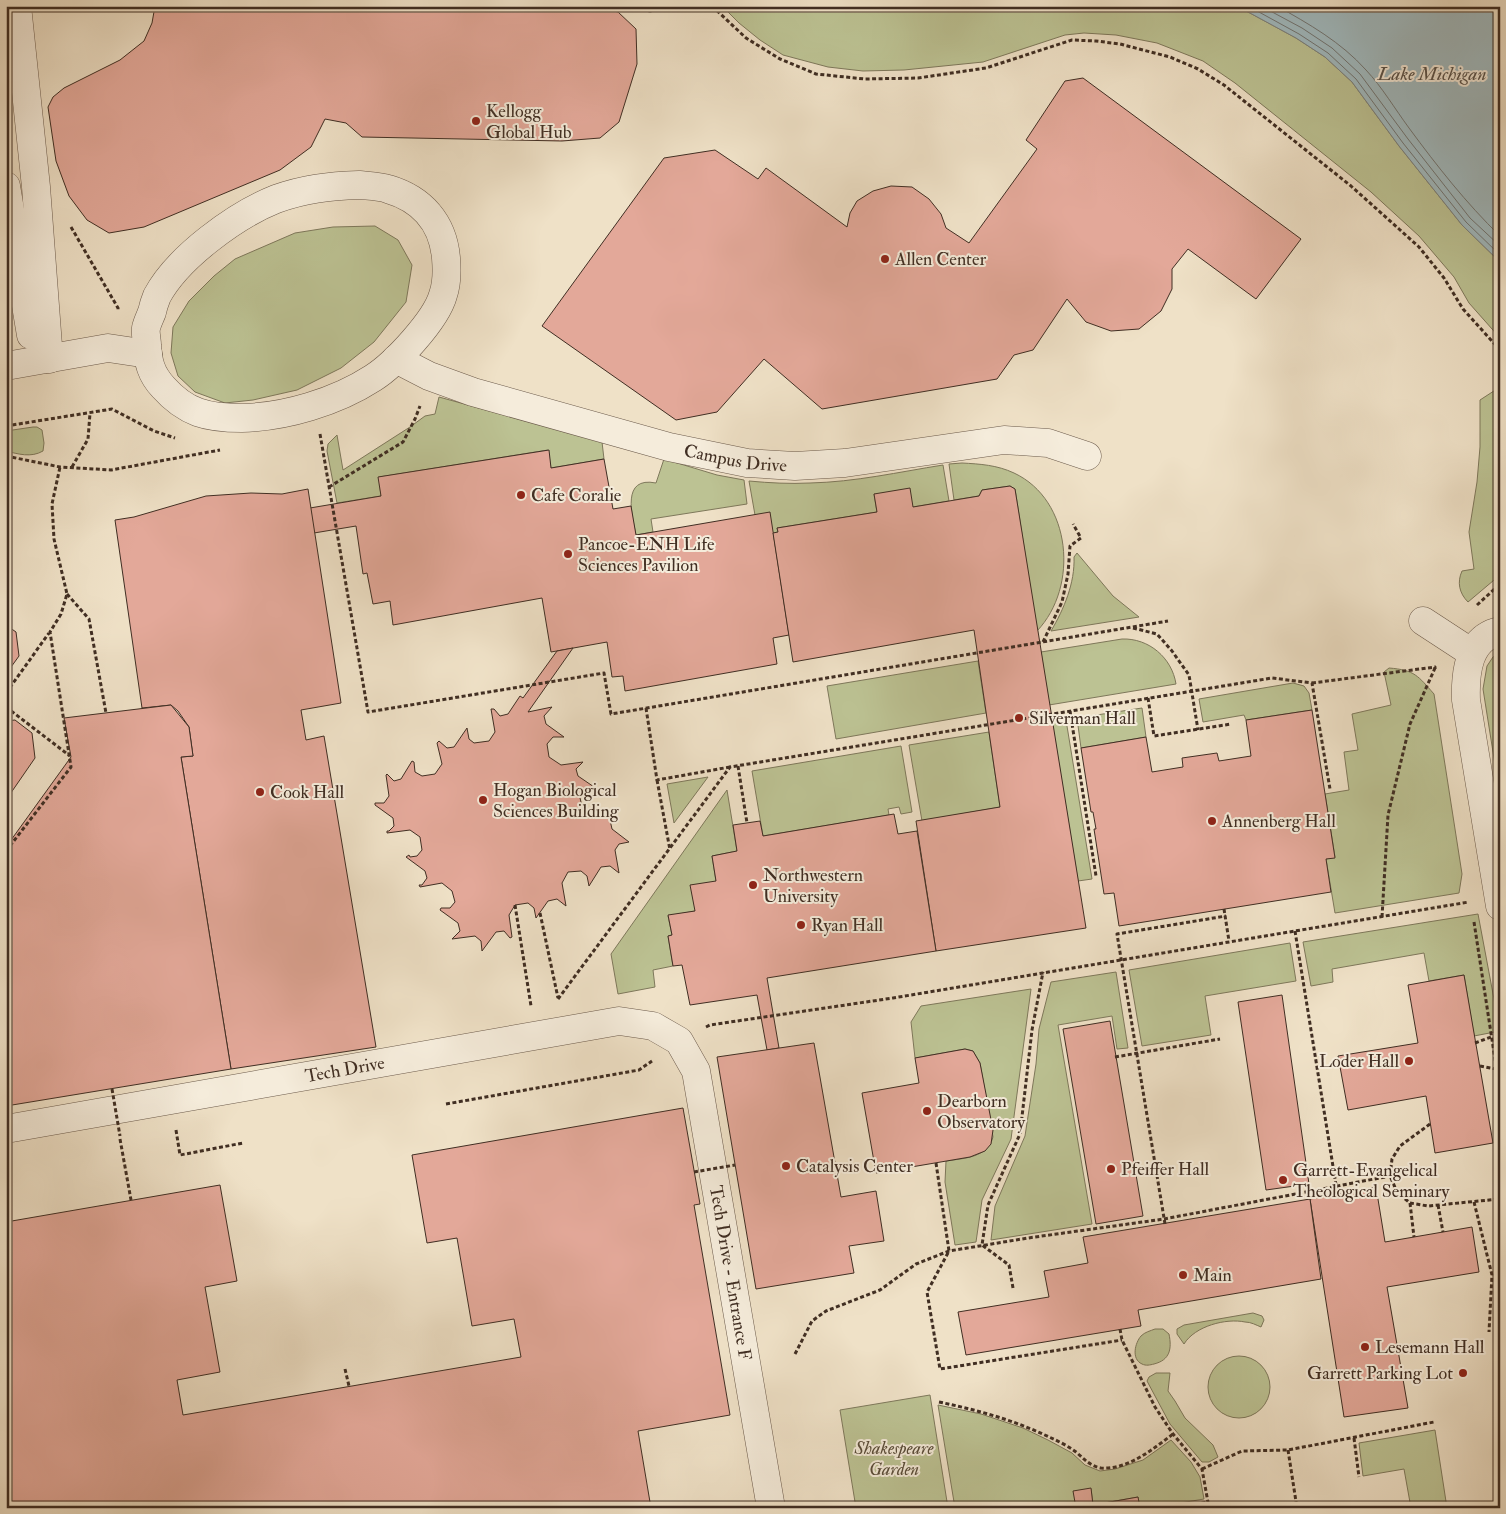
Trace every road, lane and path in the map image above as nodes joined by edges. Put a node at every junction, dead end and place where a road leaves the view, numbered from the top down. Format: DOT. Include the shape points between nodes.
graph roads {
  1 [pos="17,6"];
  2 [pos="650,6"];
  3 [pos="712,6"];
  4 [pos="650,13"];
  5 [pos="6,186"];
  6 [pos="69,223"];
  7 [pos="116,315"];
  8 [pos="1500,350"];
  9 [pos="148,354"];
  10 [pos="396,359"];
  11 [pos="42,360"];
  12 [pos="6,366"];
  13 [pos="422,399"];
  14 [pos="90,412"];
  15 [pos="6,426"];
  16 [pos="320,431"];
  17 [pos="179,439"];
  18 [pos="204,448"];
  19 [pos="212,451"];
  20 [pos="1086,456"];
  21 [pos="60,467"];
  22 [pos="72,467"];
  23 [pos="329,488"];
  24 [pos="1073,524"];
  25 [pos="67,594"];
  26 [pos="1168,621"];
  27 [pos="1423,621"];
  28 [pos="1130,627"];
  29 [pos="1500,631"];
  30 [pos="50,632"];
  31 [pos="1448,637"];
  32 [pos="1042,642"];
  33 [pos="1472,653"];
  34 [pos="1435,668"];
  35 [pos="1312,683"];
  36 [pos="1191,691"];
  37 [pos="6,693"];
  38 [pos="1148,698"];
  39 [pos="6,707"];
  40 [pos="646,708"];
  41 [pos="1070,711"];
  42 [pos="106,713"];
  43 [pos="1231,724"];
  44 [pos="1198,730"];
  45 [pos="71,757"];
  46 [pos="738,766"];
  47 [pos="730,767"];
  48 [pos="657,780"];
  49 [pos="1330,789"];
  50 [pos="747,823"];
  51 [pos="6,851"];
  52 [pos="670,851"];
  53 [pos="1096,876"];
  54 [pos="1472,902"];
  55 [pos="515,905"];
  56 [pos="1500,906"];
  57 [pos="1224,909"];
  58 [pos="540,913"];
  59 [pos="1226,916"];
  60 [pos="1382,917"];
  61 [pos="1295,931"];
  62 [pos="1230,941"];
  63 [pos="1121,959"];
  64 [pos="1043,972"];
  65 [pos="558,999"];
  66 [pos="533,1033"];
  67 [pos="1490,1038"];
  68 [pos="1220,1039"];
  69 [pos="679,1041"];
  70 [pos="1476,1043"];
  71 [pos="1137,1052"];
  72 [pos="1115,1057"];
  73 [pos="1480,1066"];
  74 [pos="1496,1069"];
  75 [pos="112,1089"];
  76 [pos="171,1100"];
  77 [pos="446,1104"];
  78 [pos="1430,1124"];
  79 [pos="6,1129"];
  80 [pos="243,1143"];
  81 [pos="936,1163"];
  82 [pos="1390,1176"];
  83 [pos="1336,1186"];
  84 [pos="1500,1199"];
  85 [pos="131,1200"];
  86 [pos="1474,1202"];
  87 [pos="1410,1203"];
  88 [pos="1438,1205"];
  89 [pos="1164,1219"];
  90 [pos="1165,1224"];
  91 [pos="1443,1232"];
  92 [pos="1414,1237"];
  93 [pos="982,1245"];
  94 [pos="949,1251"];
  95 [pos="1013,1288"];
  96 [pos="1120,1329"];
  97 [pos="1489,1332"];
  98 [pos="1122,1340"];
  99 [pos="795,1354"];
  100 [pos="345,1369"];
  101 [pos="348,1386"];
  102 [pos="939,1402"];
  103 [pos="1434,1422"];
  104 [pos="1173,1434"];
  105 [pos="1354,1438"];
  106 [pos="1288,1450"];
  107 [pos="1202,1469"];
  108 [pos="1359,1477"];
  109 [pos="1208,1502"];
  110 [pos="771,1508"];
  111 [pos="1176,1508"];
  112 [pos="1209,1508"];
  113 [pos="1297,1508"];
  1 -- 11 [label="lane" via="36,187"];
  2 -- 4 [label="path"];
  3 -- 8 [label="path" via="746,38 780,59 816,74 865,79 928,76 986,68 1072,40 1096,40 1145,49 1198,69 1224,85 1351,186 1420,247 1463,309"];
  5 -- 11 [label="lane"];
  6 -- 7 [label="path" via="118,308"];
  9 -- 10 [label="lane" via="153,376 173,398 191,411 221,418 260,418 304,409 374,378"];
  9 -- 10 [label="lane" via="146,328 157,296 174,273 209,238 276,199 327,186 359,185 387,188 409,197 439,227 445,249 447,272 443,296 420,333"];
  9 -- 11 [label="lane" via="108,348"];
  10 -- 20 [label="lane, Campus Drive" via="472,392 669,447 747,463 795,466 845,463 1004,440 1048,443"];
  11 -- 12 [label="lane"];
  13 -- 23 [label="path" via="416,419 403,442"];
  14 -- 15 [label="path"];
  14 -- 17 [label="path" via="112,409 154,431"];
  14 -- 22 [label="path" via="88,439"];
  16 -- 23 [label="path"];
  18 -- 19 [label="path"];
  21 -- 25 [label="path" via="52,504 54,539"];
  23 -- 40 [label="path" via="368,712 604,673 611,714"];
  24 -- 32 [label="path" via="1081,538 1070,546 1062,602"];
  25 -- 30 [label="path" via="61,614"];
  25 -- 42 [label="path" via="89,619"];
  26 -- 28 [label="path"];
  27 -- 31 [label="lane"];
  28 -- 32 [label="path"];
  28 -- 36 [label="path" via="1157,634 1189,675"];
  29 -- 33 [label="lane" via="1480,641"];
  30 -- 37 [label="path"];
  30 -- 45 [label="path"];
  31 -- 33 [label="lane"];
  31 -- 34 [label="path"];
  32 -- 40 [label="path"];
  33 -- 56 [label="lane" via="1467,667 1466,700"];
  34 -- 35 [label="path"];
  34 -- 60 [label="path" via="1410,724 1388,815"];
  35 -- 36 [label="path" via="1272,678"];
  35 -- 49 [label="path"];
  36 -- 38 [label="path"];
  36 -- 44 [label="path"];
  38 -- 41 [label="path"];
  38 -- 44 [label="path" via="1154,736"];
  39 -- 45 [label="path"];
  40 -- 48 [label="path"];
  41 -- 46 [label="path"];
  41 -- 53 [label="path"];
  43 -- 44 [label="path"];
  45 -- 51 [label="path" via="71,767"];
  46 -- 47 [label="path"];
  46 -- 50 [label="path"];
  47 -- 48 [label="path"];
  47 -- 52 [label="path"];
  48 -- 52 [label="path"];
  52 -- 65 [label="path"];
  54 -- 60 [label="path"];
  55 -- 66 [label="path"];
  57 -- 59 [label="path"];
  58 -- 65 [label="path"];
  59 -- 62 [label="path"];
  59 -- 63 [label="path" via="1117,934"];
  60 -- 61 [label="path"];
  61 -- 62 [label="path"];
  61 -- 83 [label="path"];
  62 -- 63 [label="path"];
  63 -- 64 [label="path"];
  63 -- 71 [label="path"];
  64 -- 69 [label="path" via="710,1025"];
  64 -- 93 [label="path" via="1032,1030 1020,1134 988,1205"];
  65 -- 66 [label="path"];
  66 -- 69 [label="lane, Tech Drive" via="619,1021 652,1026"];
  66 -- 76 [label="lane, Tech Drive"];
  67 -- 70 [label="path"];
  68 -- 71 [label="path"];
  69 -- 77 [label="path" via="639,1070"];
  69 -- 110 [label="lane, Tech Drive - Entrance F" via="696,1071"];
  71 -- 72 [label="path"];
  71 -- 89 [label="path"];
  73 -- 74 [label="path"];
  75 -- 85 [label="path, bridge"];
  76 -- 79 [label="lane, Tech Drive"];
  76 -- 80 [label="path" via="180,1155"];
  78 -- 82 [label="path" via="1400,1146 1392,1159"];
  81 -- 94 [label="path"];
  82 -- 83 [label="path"];
  82 -- 87 [label="path" via="1397,1192"];
  83 -- 89 [label="path"];
  84 -- 86 [label="path"];
  86 -- 88 [label="path"];
  86 -- 97 [label="path" via="1492,1275"];
  87 -- 88 [label="path"];
  87 -- 92 [label="path"];
  88 -- 91 [label="path"];
  89 -- 90 [label="path"];
  89 -- 93 [label="path"];
  93 -- 94 [label="path"];
  93 -- 95 [label="path" via="1009,1265"];
  94 -- 98 [label="path" via="927,1292 940,1369"];
  94 -- 99 [label="path" via="916,1264 880,1290 826,1311 812,1321"];
  96 -- 98 [label="path"];
  98 -- 104 [label="path" via="1155,1407"];
  100 -- 101 [label="path"];
  102 -- 104 [label="path" via="982,1411 1025,1426 1101,1468 1142,1457"];
  103 -- 105 [label="path"];
  104 -- 107 [label="path"];
  105 -- 106 [label="path"];
  105 -- 108 [label="path"];
  106 -- 107 [label="path" via="1242,1451"];
  106 -- 113 [label="path"];
  107 -- 109 [label="path"];
  109 -- 111 [label="path"];
  109 -- 112 [label="path"];
}
